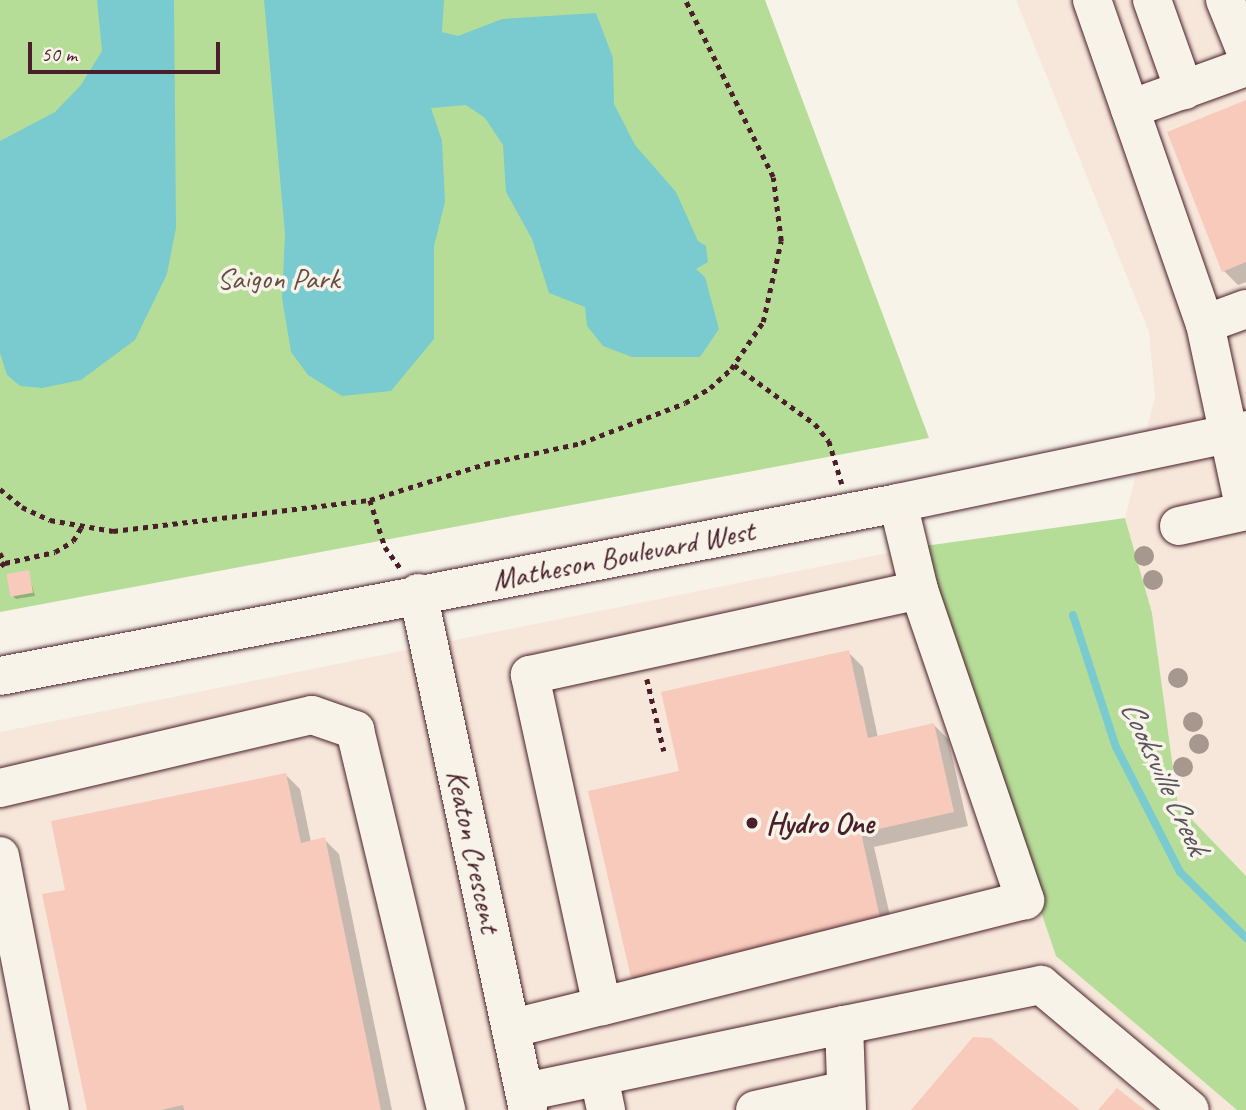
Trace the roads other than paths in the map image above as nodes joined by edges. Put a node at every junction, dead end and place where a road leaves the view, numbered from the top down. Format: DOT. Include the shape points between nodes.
graph roads {
  1 [pos="1092,0"];
  2 [pos="1152,0"];
  3 [pos="1225,0"];
  4 [pos="1246,52"];
  5 [pos="1246,67"];
  6 [pos="1184,90"];
  7 [pos="1130,109"];
  8 [pos="1246,309"];
  9 [pos="1205,324"];
  10 [pos="1238,432"];
  11 [pos="898,503"];
  12 [pos="1245,511"];
  13 [pos="1179,526"];
  14 [pos="919,590"];
  15 [pos="418,593"];
  16 [pos="0,676"];
  17 [pos="0,788"];
  18 [pos="0,856"];
  19 [pos="602,1006"];
  20 [pos="844,1025"];
  21 [pos="513,1028"];
  22 [pos="602,1093"];
  23 [pos="846,1100"];
  24 [pos="526,1101"];
  25 [pos="50,1110"];
  26 [pos="446,1110"];
  27 [pos="755,1110"];
  28 [pos="1190,1110"];
  1 -- 7 [label="street"];
  2 -- 6 [label="street"];
  3 -- 4 [label="street"];
  5 -- 6 [label="street"];
  6 -- 7 [label="street"];
  7 -- 9 [label="street"];
  8 -- 9 [label="street"];
  9 -- 10 [label="street"];
  10 -- 11 [label="street, Matheson Boulevard West"];
  10 -- 12 [label="street"];
  11 -- 14 [label="street"];
  11 -- 15 [label="street, Matheson Boulevard West"];
  12 -- 13 [label="street"];
  14 -- 19 [label="street" via="530,675"];
  14 -- 19 [label="street" via="1025,900"];
  15 -- 16 [label="street, Matheson Boulevard West"];
  15 -- 21 [label="street, Keaton Crescent"];
  17 -- 26 [label="street" via="312,715 355,730"];
  18 -- 25 [label="street"];
  19 -- 21 [label="street"];
  20 -- 22 [label="street"];
  20 -- 23 [label="street"];
  20 -- 28 [label="street" via="1041,985"];
  21 -- 24 [label="street, Keaton Crescent"];
  22 -- 24 [label="street"];
  23 -- 27 [label="street"];
}
